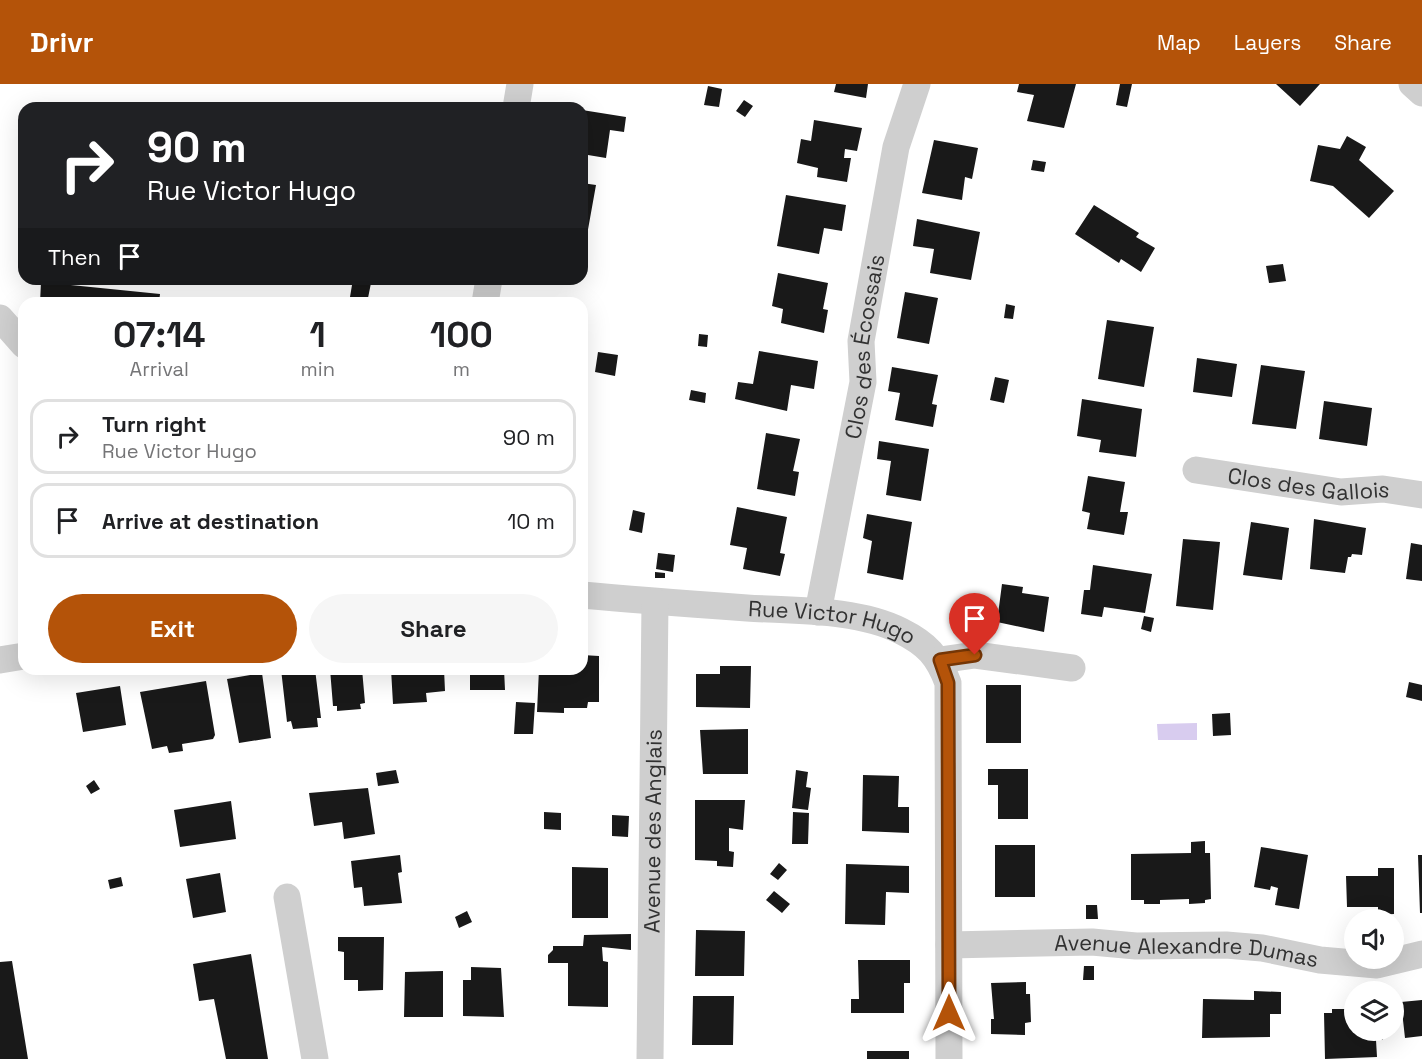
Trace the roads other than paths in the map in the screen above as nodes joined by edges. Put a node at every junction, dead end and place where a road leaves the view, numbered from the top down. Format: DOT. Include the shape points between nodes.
graph roads {
  1 [pos="520,84"];
  2 [pos="917,84"];
  3 [pos="1412,84"];
  4 [pos="1422,93"];
  5 [pos="517,102"];
  6 [pos="0,318"];
  7 [pos="18,338"];
  8 [pos="1196,470"];
  9 [pos="1422,495"];
  10 [pos="588,596"];
  11 [pos="656,602"];
  12 [pos="818,612"];
  13 [pos="18,657"];
  14 [pos="0,660"];
  15 [pos="940,660"];
  16 [pos="1072,668"];
  17 [pos="286,897"];
  18 [pos="950,945"];
  19 [pos="1422,954"];
  20 [pos="315,1059"];
  21 [pos="650,1059"];
  22 [pos="949,1059"];
  1 -- 5 [label="street"];
  2 -- 12 [label="street, Clos des Écossais" via="896,147 861,341 863,382"];
  3 -- 4 [label="street"];
  6 -- 7 [label="street"];
  8 -- 9 [label="street, Clos des Gallois" via="1341,492 1383,489"];
  10 -- 11 [label="street, Rue Victor Hugo"];
  11 -- 12 [label="street, Rue Victor Hugo"];
  11 -- 21 [label="street, Avenue des Anglais"];
  12 -- 15 [label="street, Rue Victor Hugo" via="871,620 899,630 921,642"];
  13 -- 14 [label="street"];
  15 -- 16 [label="street, Rue Victor Hugo" via="975,655"];
  15 -- 18 [label="street" via="948,683"];
  17 -- 20 [label="street"];
  18 -- 19 [label="street, Avenue Alexandre Dumas" via="1226,945 1377,965"];
  18 -- 22 [label="street"];
}
